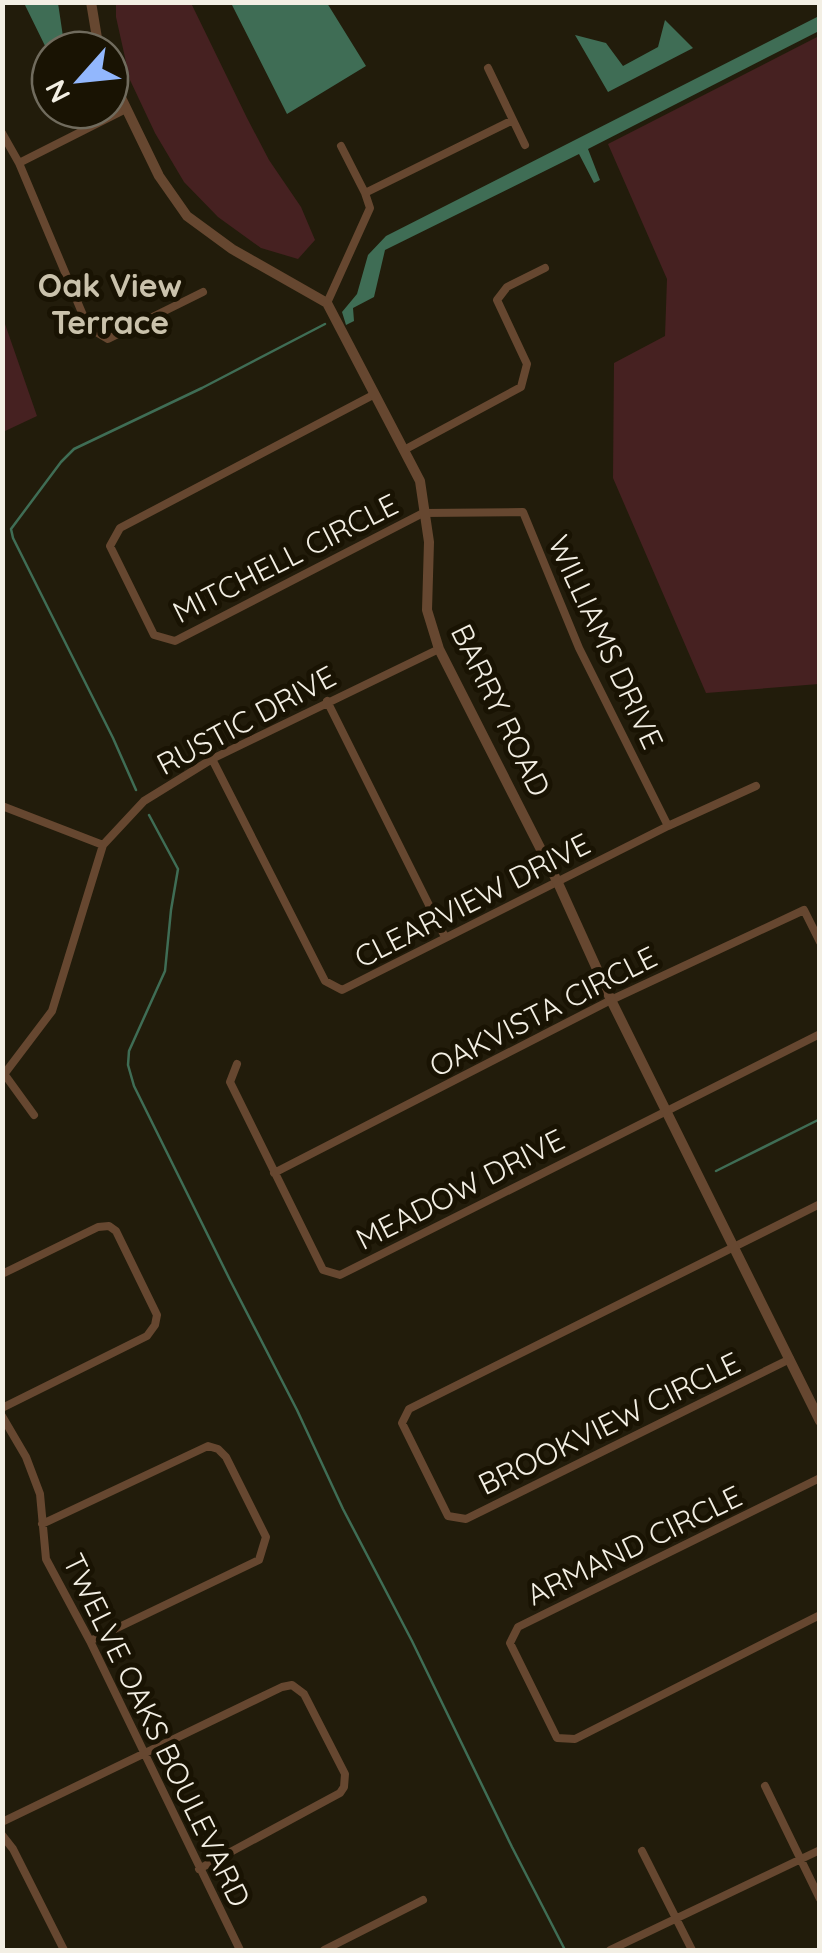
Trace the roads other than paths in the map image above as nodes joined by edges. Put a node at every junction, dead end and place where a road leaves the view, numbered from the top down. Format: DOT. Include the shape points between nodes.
graph roads {
  1 [pos="91,2"];
  2 [pos="96,30"];
  3 [pos="488,68"];
  4 [pos="130,117"];
  5 [pos="512,120"];
  6 [pos="84,130"];
  7 [pos="2,133"];
  8 [pos="524,145"];
  9 [pos="341,146"];
  10 [pos="19,162"];
  11 [pos="365,193"];
  12 [pos="545,268"];
  13 [pos="202,292"];
  14 [pos="326,303"];
  15 [pos="375,394"];
  16 [pos="404,450"];
  17 [pos="423,513"];
  18 [pos="439,649"];
  19 [pos="327,701"];
  20 [pos="212,759"];
  21 [pos="756,786"];
  22 [pos="2,806"];
  23 [pos="668,826"];
  24 [pos="103,846"];
  25 [pos="558,883"];
  26 [pos="445,937"];
  27 [pos="820,942"];
  28 [pos="611,1000"];
  29 [pos="820,1034"];
  30 [pos="238,1064"];
  31 [pos="4,1076"];
  32 [pos="666,1112"];
  33 [pos="34,1115"];
  34 [pos="274,1173"];
  35 [pos="820,1204"];
  36 [pos="732,1247"];
  37 [pos="2,1274"];
  38 [pos="790,1359"];
  39 [pos="2,1408"];
  40 [pos="2,1416"];
  41 [pos="820,1420"];
  42 [pos="820,1478"];
  43 [pos="42,1524"];
  44 [pos="820,1615"];
  45 [pos="90,1640"];
  46 [pos="145,1754"];
  47 [pos="765,1786"];
  48 [pos="2,1822"];
  49 [pos="2,1835"];
  50 [pos="820,1850"];
  51 [pos="642,1851"];
  52 [pos="800,1859"];
  53 [pos="199,1869"];
  54 [pos="820,1899"];
  55 [pos="423,1900"];
  56 [pos="676,1918"];
  57 [pos="64,1950"];
  58 [pos="240,1950"];
  59 [pos="324,1950"];
  60 [pos="610,1950"];
  61 [pos="692,1950"];
  1 -- 2 [label="street"];
  3 -- 5 [label="street"];
  4 -- 14 [label="street" via="187,216"];
  5 -- 8 [label="street"];
  5 -- 11 [label="street"];
  6 -- 10 [label="street"];
  7 -- 10 [label="street"];
  9 -- 11 [label="street"];
  10 -- 13 [label="street" via="88,327 108,339"];
  11 -- 14 [label="street" via="370,208"];
  12 -- 16 [label="street" via="497,300 526,364 522,387"];
  14 -- 15 [label="street, BARRY ROAD"];
  15 -- 16 [label="street, BARRY ROAD"];
  15 -- 17 [label="street, MITCHELL CIRCLE" via="120,528 110,546 154,635 175,641"];
  16 -- 17 [label="street, BARRY ROAD" via="420,482"];
  17 -- 18 [label="street, BARRY ROAD" via="427,610"];
  17 -- 23 [label="street, WILLIAMS DRIVE" via="523,512 579,648"];
  18 -- 19 [label="street, RUSTIC DRIVE"];
  18 -- 25 [label="street, BARRY ROAD"];
  19 -- 20 [label="street, RUSTIC DRIVE"];
  19 -- 26 [label="street"];
  20 -- 24 [label="street, RUSTIC DRIVE" via="144,801"];
  20 -- 26 [label="street, CLEARVIEW DRIVE" via="325,981 342,990"];
  21 -- 23 [label="street, CLEARVIEW DRIVE"];
  22 -- 24 [label="street"];
  23 -- 25 [label="street, CLEARVIEW DRIVE"];
  24 -- 31 [label="street, RUSTIC DRIVE" via="52,1011"];
  25 -- 26 [label="street, CLEARVIEW DRIVE"];
  25 -- 28 [label="street, BARRY ROAD"];
  27 -- 28 [label="street, OAKVISTA CIRCLE" via="804,910"];
  28 -- 32 [label="street, BARRY ROAD"];
  28 -- 34 [label="street, OAKVISTA CIRCLE"];
  29 -- 32 [label="street, MEADOW DRIVE"];
  30 -- 34 [label="street, MEADOW DRIVE" via="230,1082"];
  31 -- 33 [label="street"];
  32 -- 34 [label="street, MEADOW DRIVE" via="340,1275 323,1270"];
  32 -- 36 [label="street, BARRY ROAD"];
  35 -- 36 [label="street"];
  36 -- 38 [label="street, BARRY ROAD"];
  36 -- 38 [label="street, BROOKVIEW CIRCLE" via="409,1409 402,1424 448,1516 466,1519"];
  37 -- 39 [label="street" via="109,1226 158,1316 147,1336"];
  38 -- 41 [label="street, BARRY ROAD"];
  40 -- 43 [label="street, TWELVE OAKS BOULEVARD" via="40,1494"];
  42 -- 44 [label="street, ARMAND CIRCLE" via="518,1627 510,1643 557,1738 575,1739"];
  43 -- 45 [label="street, TWELVE OAKS BOULEVARD" via="46,1559"];
  43 -- 45 [label="street" via="208,1446 226,1457 266,1536 259,1560"];
  45 -- 46 [label="street, TWELVE OAKS BOULEVARD"];
  46 -- 48 [label="street"];
  46 -- 53 [label="street, TWELVE OAKS BOULEVARD"];
  46 -- 53 [label="street" via="292,1685 304,1694 345,1774 340,1793"];
  47 -- 52 [label="street"];
  49 -- 57 [label="street"];
  50 -- 52 [label="street"];
  51 -- 56 [label="street"];
  52 -- 54 [label="street"];
  52 -- 56 [label="street"];
  53 -- 58 [label="street, TWELVE OAKS BOULEVARD"];
  55 -- 59 [label="street"];
  56 -- 60 [label="street"];
  56 -- 61 [label="street"];
}
